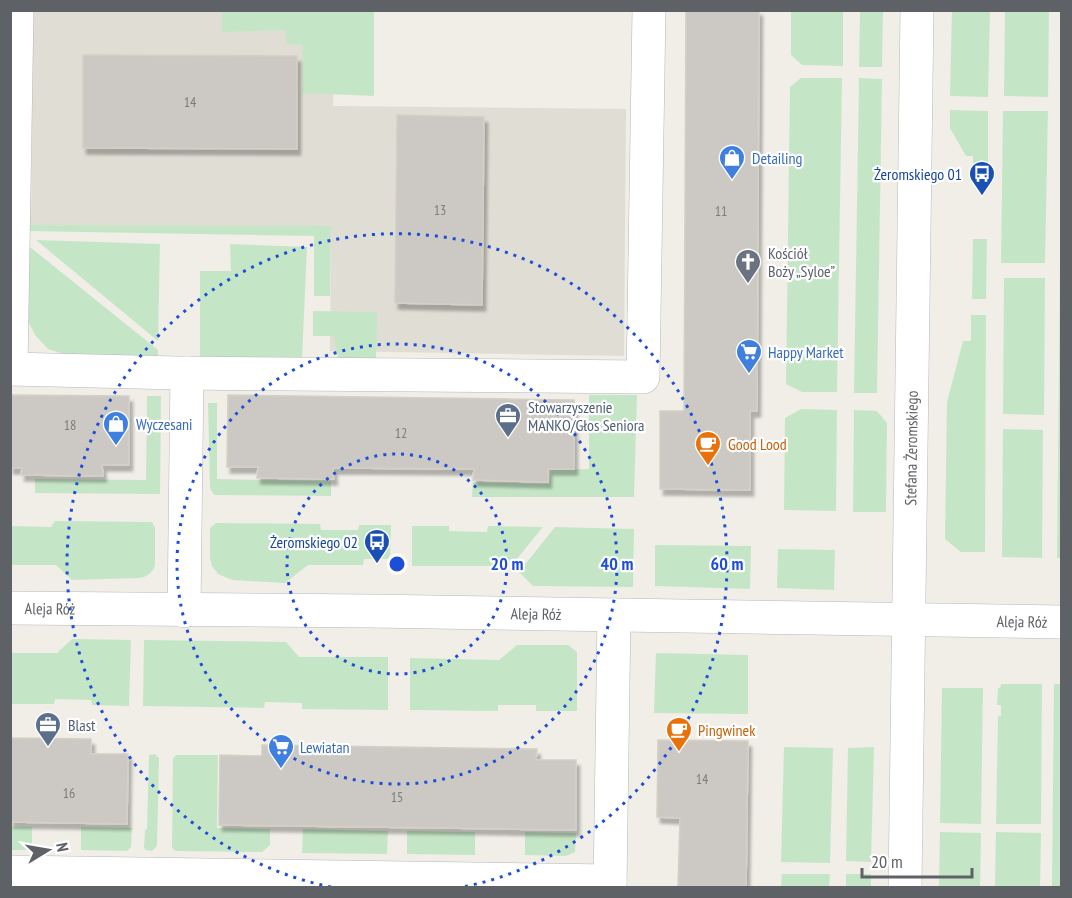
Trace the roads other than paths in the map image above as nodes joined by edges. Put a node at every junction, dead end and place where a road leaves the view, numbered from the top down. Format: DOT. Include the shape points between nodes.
graph roads {
  1 [pos="17,10"];
  2 [pos="649,10"];
  3 [pos="916,10"];
  4 [pos="11,369"];
  5 [pos="187,373"];
  6 [pos="10,608"];
  7 [pos="184,611"];
  8 [pos="614,615"];
  9 [pos="909,620"];
  10 [pos="1062,622"];
  11 [pos="10,872"];
  12 [pos="610,884"];
  13 [pos="905,888"];
  1 -- 4 [label="street"];
  2 -- 5 [label="street" via="643,378"];
  3 -- 9 [label="street, Stefana Żeromskiego"];
  4 -- 5 [label="street"];
  5 -- 7 [label="street"];
  6 -- 7 [label="street, Aleja Róż"];
  7 -- 8 [label="street, Aleja Róż"];
  8 -- 9 [label="street, Aleja Róż"];
  8 -- 12 [label="street"];
  9 -- 10 [label="street, Aleja Róż"];
  9 -- 13 [label="street, Stefana Żeromskiego"];
  11 -- 12 [label="street"];
}
